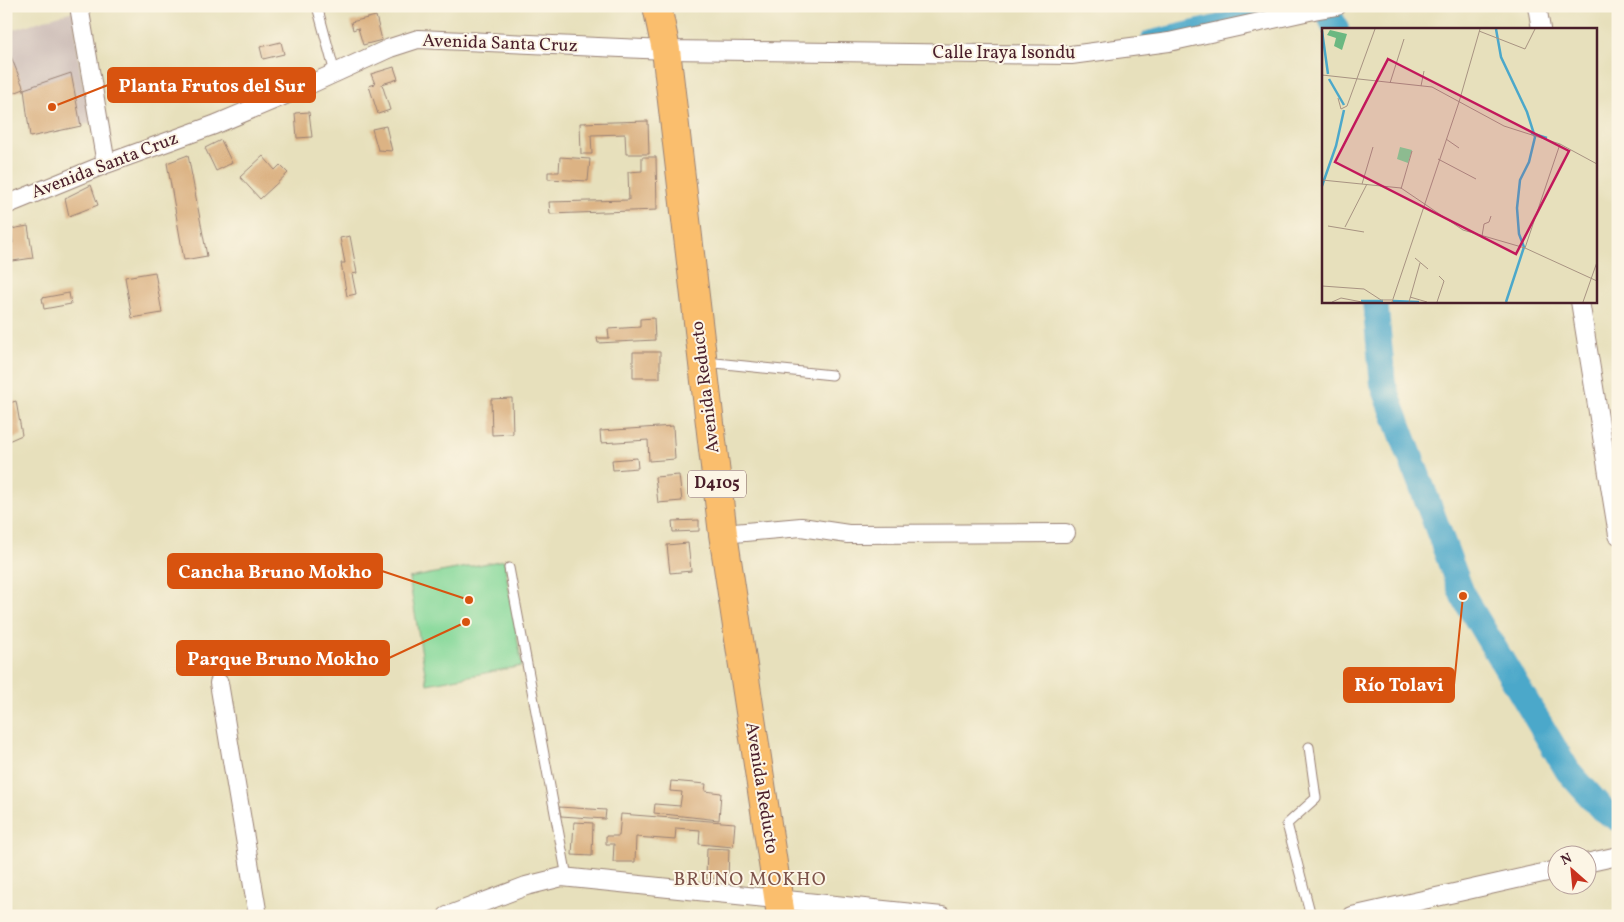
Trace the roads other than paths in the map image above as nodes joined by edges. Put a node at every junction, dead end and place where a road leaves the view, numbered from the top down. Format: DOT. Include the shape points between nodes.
graph roads {
  1 [pos="79,6"];
  2 [pos="318,6"];
  3 [pos="657,6"];
  4 [pos="1337,6"];
  5 [pos="1537,6"];
  6 [pos="1541,28"];
  7 [pos="666,50"];
  8 [pos="335,73"];
  9 [pos="106,164"];
  10 [pos="6,205"];
  11 [pos="1580,302"];
  12 [pos="703,362"];
  13 [pos="832,375"];
  14 [pos="1066,532"];
  15 [pos="723,534"];
  16 [pos="1618,534"];
  17 [pos="509,568"];
  18 [pos="219,683"];
  19 [pos="1309,747"];
  20 [pos="1618,856"];
  21 [pos="1596,861"];
  22 [pos="1546,872"];
  23 [pos="567,878"];
  24 [pos="779,907"];
  25 [pos="258,916"];
  26 [pos="447,916"];
  27 [pos="942,916"];
  28 [pos="1311,916"];
  29 [pos="1352,916"];
  1 -- 9 [label="street"];
  2 -- 8 [label="lane"];
  3 -- 7 [label="main road, Avenida Reducto / D4105"];
  4 -- 7 [label="street, Calle Iraya Isondu" via="1169,42 1071,55"];
  5 -- 6 [label="street"];
  7 -- 8 [label="street, Avenida Santa Cruz" via="418,39"];
  7 -- 12 [label="main road, Avenida Reducto / D4105"];
  8 -- 9 [label="street, Avenida Santa Cruz" via="214,124"];
  9 -- 10 [label="street, Avenida Santa Cruz"];
  11 -- 16 [label="street"];
  12 -- 13 [label="lane"];
  12 -- 15 [label="main road, Avenida Reducto / D4105"];
  14 -- 15 [label="street" via="848,534 801,527"];
  15 -- 24 [label="main road, Avenida Reducto / D4105"];
  17 -- 23 [label="lane"];
  18 -- 25 [label="street"];
  19 -- 28 [label="lane" via="1316,798 1287,824"];
  20 -- 21 [label="street"];
  22 -- 29 [label="street"];
  23 -- 24 [label="street"];
  23 -- 26 [label="street" via="526,886"];
  24 -- 27 [label="street"];
}
